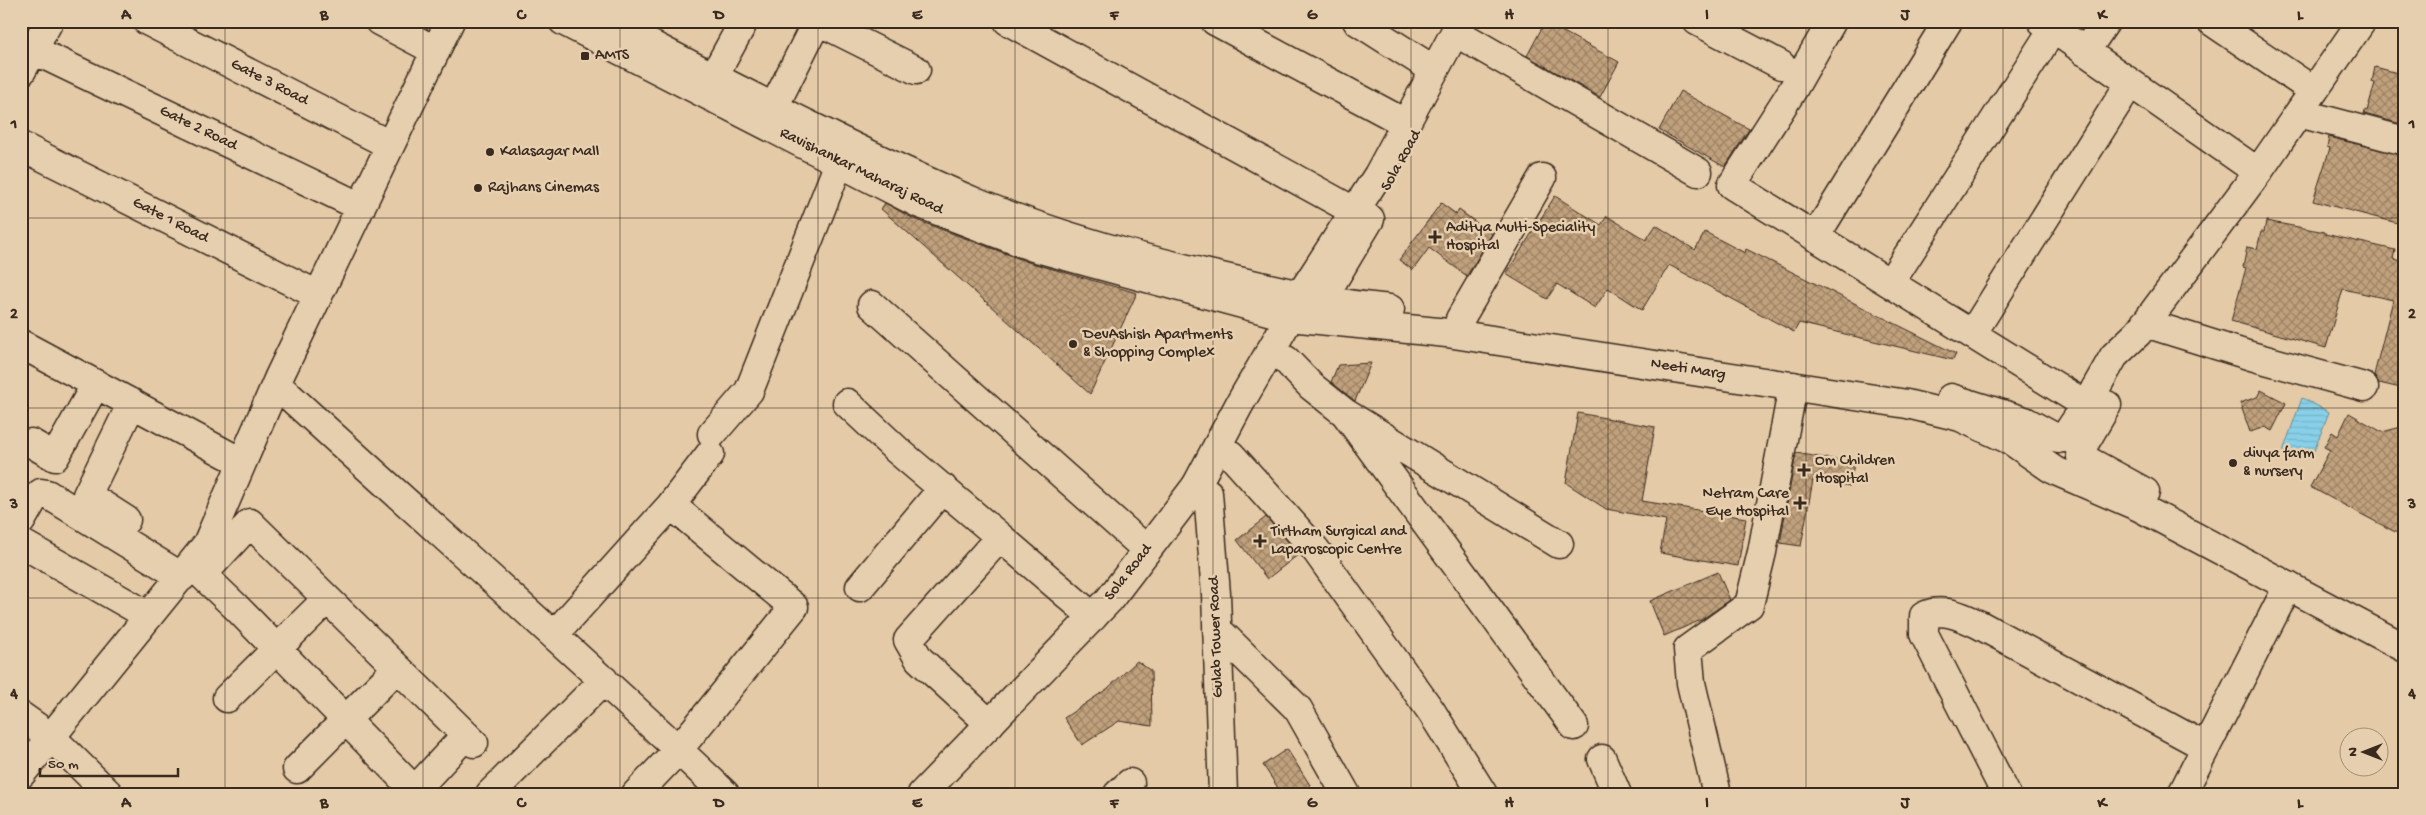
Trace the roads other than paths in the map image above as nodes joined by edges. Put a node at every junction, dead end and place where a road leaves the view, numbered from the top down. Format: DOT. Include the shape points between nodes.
graph roads {
  1 [pos="49,21"];
  2 [pos="147,21"];
  3 [pos="379,21"];
  4 [pos="450,21"];
  5 [pos="563,21"];
  6 [pos="605,21"];
  7 [pos="744,21"];
  8 [pos="818,21"];
  9 [pos="1008,21"];
  10 [pos="1214,21"];
  11 [pos="1357,21"];
  12 [pos="1697,21"];
  13 [pos="1832,21"];
  14 [pos="1948,21"];
  15 [pos="2106,21"];
  16 [pos="2211,21"];
  17 [pos="2362,21"];
  18 [pos="2047,25"];
  19 [pos="1470,28"];
  20 [pos="436,51"];
  21 [pos="2086,52"];
  22 [pos="26,55"];
  23 [pos="1780,65"];
  24 [pos="916,70"];
  25 [pos="1434,70"];
  26 [pos="714,76"];
  27 [pos="2130,83"];
  28 [pos="2306,102"];
  29 [pos="774,108"];
  30 [pos="1406,123"];
  31 [pos="2405,141"];
  32 [pos="390,145"];
  33 [pos="21,146"];
  34 [pos="839,163"];
  35 [pos="1698,172"];
  36 [pos="2258,172"];
  37 [pos="1542,178"];
  38 [pos="361,207"];
  39 [pos="1354,211"];
  40 [pos="1815,237"];
  41 [pos="1890,283"];
  42 [pos="318,295"];
  43 [pos="872,305"];
  44 [pos="1306,308"];
  45 [pos="1460,319"];
  46 [pos="2141,328"];
  47 [pos="1972,334"];
  48 [pos="21,344"];
  49 [pos="1286,360"];
  50 [pos="96,384"];
  51 [pos="276,384"];
  52 [pos="1793,386"];
  53 [pos="2364,386"];
  54 [pos="132,403"];
  55 [pos="847,403"];
  56 [pos="2086,405"];
  57 [pos="1345,413"];
  58 [pos="2070,446"];
  59 [pos="24,447"];
  60 [pos="1231,455"];
  61 [pos="241,462"];
  62 [pos="2055,471"];
  63 [pos="943,488"];
  64 [pos="1197,498"];
  65 [pos="671,505"];
  66 [pos="126,520"];
  67 [pos="21,521"];
  68 [pos="1000,538"];
  69 [pos="21,543"];
  70 [pos="1559,544"];
  71 [pos="1147,550"];
  72 [pos="192,572"];
  73 [pos="2288,586"];
  74 [pos="860,587"];
  75 [pos="327,599"];
  76 [pos="149,616"];
  77 [pos="1093,617"];
  78 [pos="1217,629"];
  79 [pos="2405,630"];
  80 [pos="554,635"];
  81 [pos="2405,648"];
  82 [pos="277,649"];
  83 [pos="396,669"];
  84 [pos="604,680"];
  85 [pos="227,698"];
  86 [pos="21,716"];
  87 [pos="346,719"];
  88 [pos="990,724"];
  89 [pos="1574,726"];
  90 [pos="51,737"];
  91 [pos="2206,747"];
  92 [pos="678,749"];
  93 [pos="1602,759"];
  94 [pos="297,769"];
  95 [pos="21,774"];
  96 [pos="416,792"];
  97 [pos="109,794"];
  98 [pos="490,794"];
  99 [pos="636,794"];
  100 [pos="725,794"];
  101 [pos="922,794"];
  102 [pos="945,794"];
  103 [pos="1210,794"];
  104 [pos="1222,794"];
  105 [pos="1346,794"];
  106 [pos="1483,794"];
  107 [pos="1617,794"];
  108 [pos="1717,794"];
  109 [pos="2006,794"];
  110 [pos="2182,794"];
  1 -- 22 [label="street"];
  2 -- 32 [label="street, Gate 3 Road"];
  3 -- 20 [label="street"];
  4 -- 20 [label="street"];
  5 -- 34 [label="street, Ravishankar Maharaj Road"];
  6 -- 26 [label="street, Ravishankar Maharaj Road"];
  7 -- 26 [label="street"];
  8 -- 24 [label="street"];
  8 -- 29 [label="street"];
  9 -- 39 [label="street"];
  10 -- 30 [label="street"];
  11 -- 25 [label="street"];
  12 -- 23 [label="street"];
  13 -- 40 [label="street" via="1732,185"];
  14 -- 40 [label="street"];
  15 -- 21 [label="street"];
  16 -- 28 [label="street"];
  17 -- 28 [label="street"];
  18 -- 21 [label="street"];
  18 -- 41 [label="street"];
  19 -- 25 [label="street, Sola Road"];
  19 -- 35 [label="street"];
  19 -- 44 [label="street, Sola Road"];
  20 -- 32 [label="street"];
  21 -- 27 [label="street"];
  22 -- 38 [label="street, Gate 2 Road"];
  25 -- 30 [label="street, Sola Road"];
  26 -- 29 [label="street, Ravishankar Maharaj Road"];
  27 -- 36 [label="street"];
  27 -- 47 [label="street"];
  28 -- 31 [label="street"];
  28 -- 36 [label="street"];
  29 -- 44 [label="street, Ravishankar Maharaj Road" via="978,203 1077,239"];
  30 -- 39 [label="street, Sola Road"];
  32 -- 38 [label="street"];
  33 -- 42 [label="street, Gate 1 Road"];
  34 -- 44 [label="street, Ravishankar Maharaj Road" via="920,204 1033,247"];
  34 -- 65 [label="street" via="749,391"];
  36 -- 46 [label="street"];
  37 -- 45 [label="street"];
  38 -- 42 [label="street"];
  39 -- 44 [label="street, Sola Road"];
  40 -- 41 [label="street"];
  41 -- 47 [label="street"];
  42 -- 51 [label="street"];
  43 -- 71 [label="street"];
  44 -- 45 [label="street"];
  44 -- 49 [label="street, Sola Road"];
  44 -- 52 [label="street, Neeti Marg"];
  44 -- 64 [label="street, Sola Road" via="1239,405"];
  45 -- 58 [label="street" via="1927,392 1973,403 2025,421"];
  46 -- 53 [label="street"];
  46 -- 56 [label="street" via="2114,356"];
  46 -- 58 [label="street" via="2130,364"];
  47 -- 56 [label="street"];
  48 -- 50 [label="street"];
  49 -- 57 [label="street" via="1311,386"];
  49 -- 60 [label="street, Sola Road"];
  50 -- 54 [label="street"];
  50 -- 59 [label="street" via="55,457"];
  51 -- 61 [label="street"];
  51 -- 80 [label="street"];
  52 -- 62 [label="street, Neeti Marg" via="1907,404 1960,417 2010,440"];
  52 -- 108 [label="street" via="1749,605 1688,649 1691,683"];
  54 -- 61 [label="street"];
  54 -- 66 [label="street" via="87,495"];
  55 -- 63 [label="street"];
  56 -- 58 [label="street"];
  57 -- 70 [label="street"];
  57 -- 89 [label="street"];
  58 -- 62 [label="street" via="2074,469 2064,473"];
  58 -- 79 [label="street"];
  60 -- 64 [label="street, Sola Road"];
  60 -- 106 [label="street" via="1315,549 1431,711"];
  61 -- 72 [label="street"];
  62 -- 73 [label="street, Neeti Marg" via="2140,507"];
  63 -- 68 [label="street"];
  63 -- 74 [label="street"];
  64 -- 71 [label="street, Sola Road"];
  64 -- 78 [label="street, Gulab Tower Road"];
  64 -- 102 [label="street, Sola Road" via="1125,603"];
  64 -- 103 [label="street"];
  65 -- 80 [label="street"];
  65 -- 92 [label="street" via="794,607"];
  67 -- 72 [label="street" via="33,500 41,493 47,494"];
  68 -- 77 [label="street"];
  68 -- 88 [label="street" via="908,640 919,659"];
  69 -- 76 [label="street"];
  71 -- 77 [label="street, Sola Road"];
  72 -- 75 [label="street" via="250,523"];
  72 -- 76 [label="street"];
  72 -- 82 [label="street"];
  73 -- 81 [label="street, Neeti Marg"];
  73 -- 91 [label="street"];
  75 -- 82 [label="street"];
  75 -- 83 [label="street"];
  76 -- 90 [label="street"];
  77 -- 88 [label="street, Sola Road"];
  78 -- 104 [label="street, Gulab Tower Road"];
  78 -- 105 [label="street" via="1298,709"];
  80 -- 84 [label="street"];
  82 -- 85 [label="street"];
  82 -- 87 [label="street"];
  83 -- 87 [label="street"];
  83 -- 96 [label="street" via="470,739"];
  84 -- 92 [label="street"];
  84 -- 98 [label="street"];
  86 -- 90 [label="street"];
  87 -- 94 [label="street"];
  87 -- 96 [label="street"];
  88 -- 101 [label="street, Sola Road"];
  90 -- 95 [label="street"];
  90 -- 97 [label="street"];
  91 -- 109 [label="street" via="1978,624 1953,613 1932,612 1924,616 1924,634"];
  91 -- 110 [label="street"];
  92 -- 99 [label="street"];
  92 -- 100 [label="street"];
  93 -- 107 [label="street"];
}
